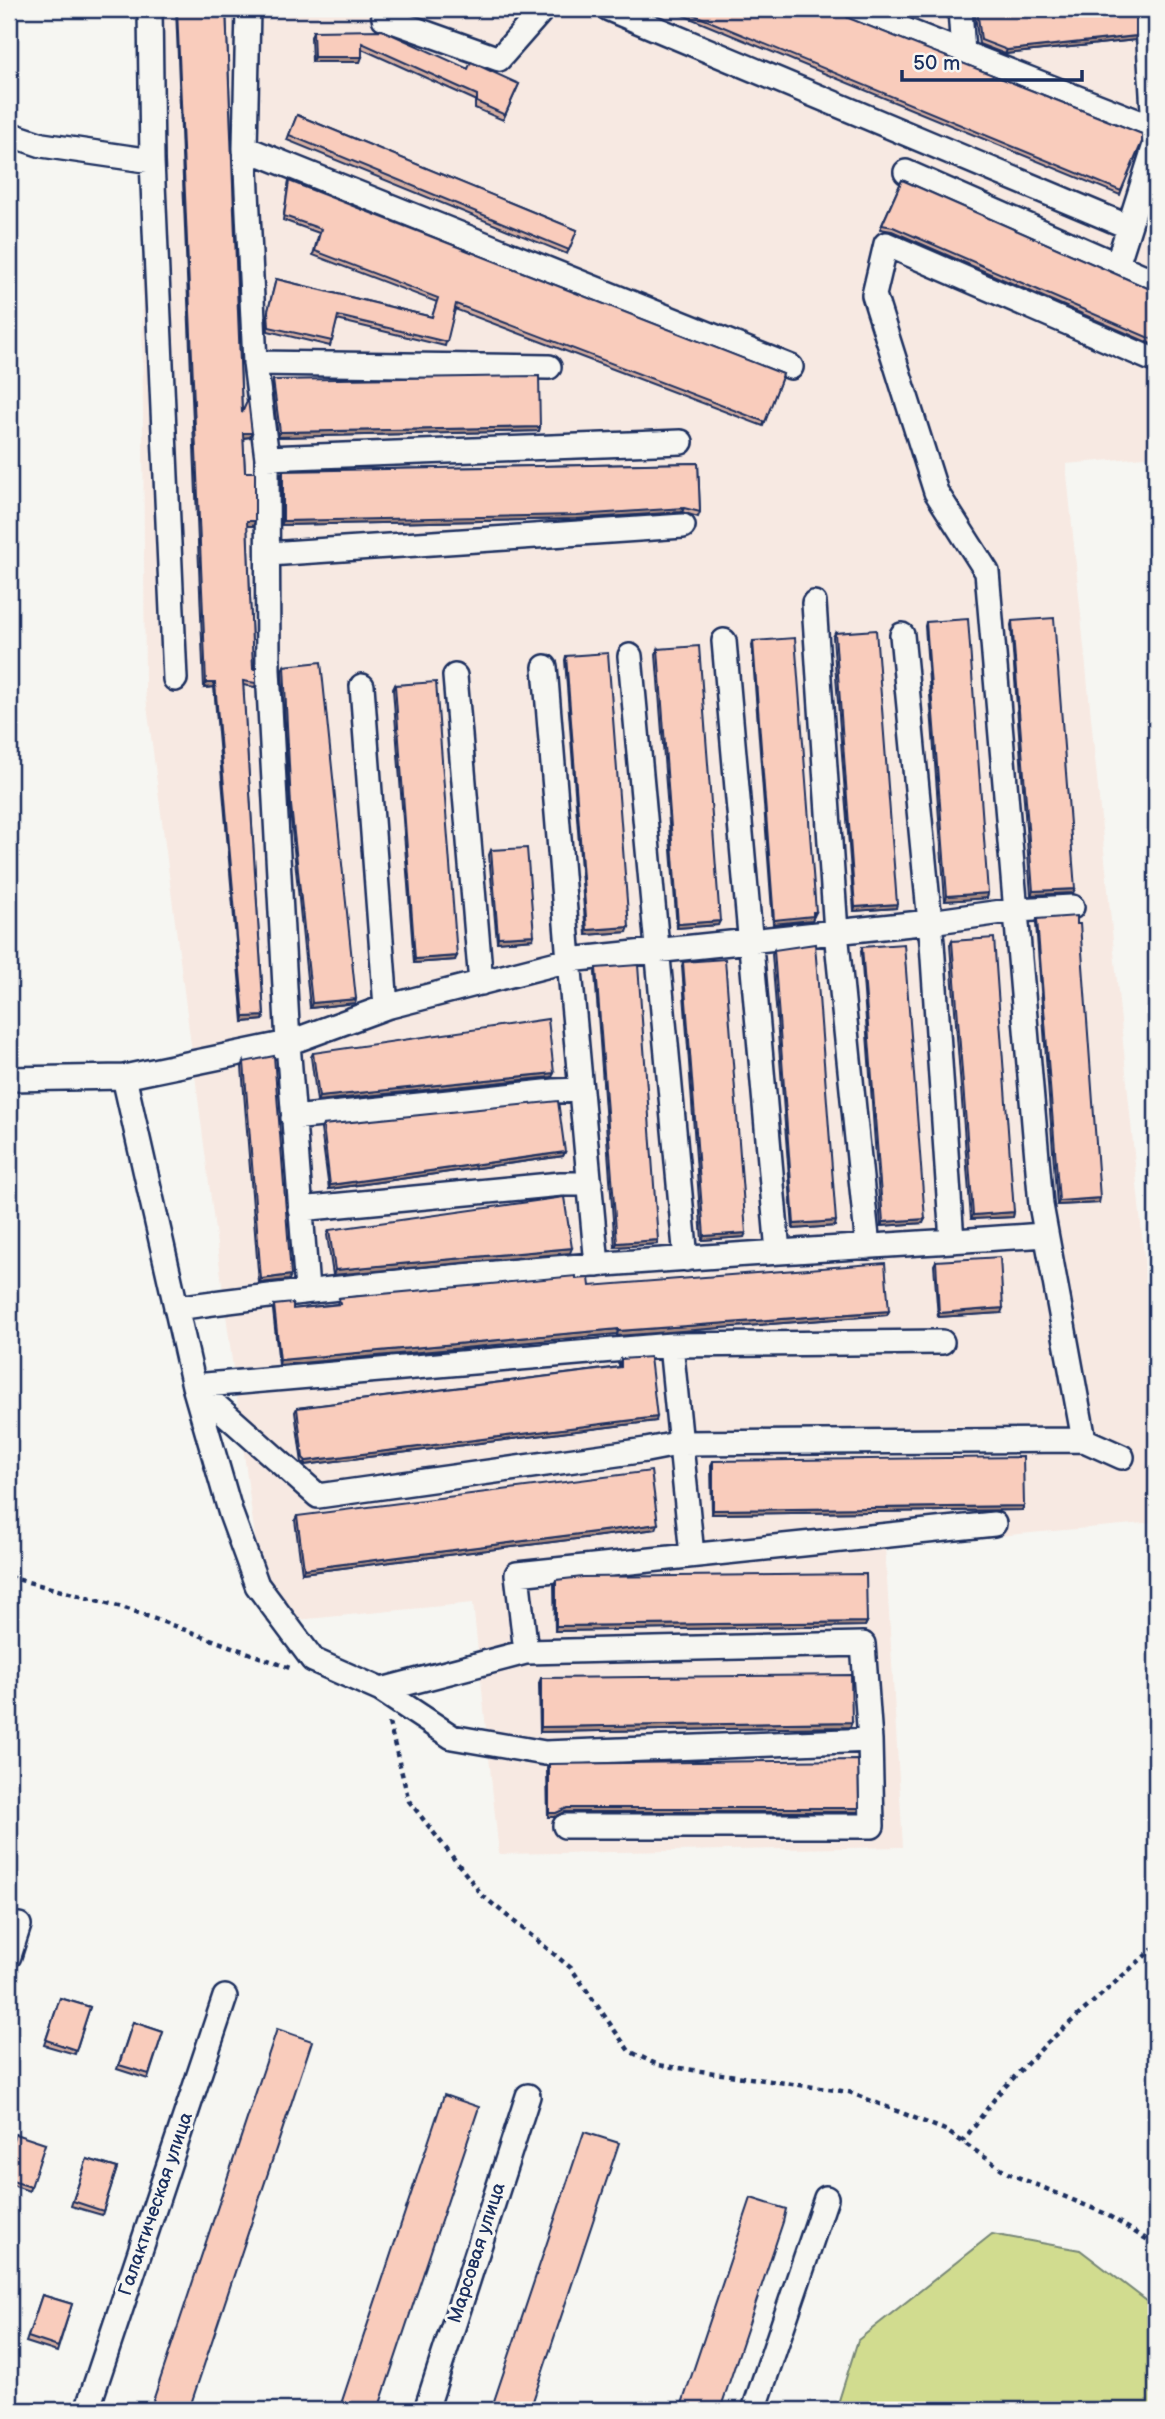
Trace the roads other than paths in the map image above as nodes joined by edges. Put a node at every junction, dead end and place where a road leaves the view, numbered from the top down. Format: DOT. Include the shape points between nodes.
graph roads {
  1 [pos="150,9"];
  2 [pos="248,9"];
  3 [pos="383,9"];
  4 [pos="543,9"];
  5 [pos="609,9"];
  6 [pos="852,9"];
  7 [pos="960,9"];
  8 [pos="1147,9"];
  9 [pos="883,15"];
  10 [pos="963,53"];
  11 [pos="1153,63"];
  12 [pos="9,134"];
  13 [pos="1155,139"];
  14 [pos="245,148"];
  15 [pos="152,161"];
  16 [pos="906,172"];
  17 [pos="1129,226"];
  18 [pos="1117,265"];
  19 [pos="1156,282"];
  20 [pos="1156,361"];
  21 [pos="255,363"];
  22 [pos="549,367"];
  23 [pos="791,367"];
  24 [pos="681,442"];
  25 [pos="267,458"];
  26 [pos="683,526"];
  27 [pos="269,554"];
  28 [pos="814,603"];
  29 [pos="902,635"];
  30 [pos="724,641"];
  31 [pos="630,656"];
  32 [pos="545,667"];
  33 [pos="456,676"];
  34 [pos="175,679"];
  35 [pos="362,686"];
  36 [pos="1072,907"];
  37 [pos="1016,909"];
  38 [pos="930,922"];
  39 [pos="836,932"];
  40 [pos="749,941"];
  41 [pos="658,951"];
  42 [pos="569,961"];
  43 [pos="481,983"];
  44 [pos="386,1007"];
  45 [pos="288,1043"];
  46 [pos="124,1077"];
  47 [pos="9,1079"];
  48 [pos="581,1090"];
  49 [pos="293,1118"];
  50 [pos="590,1184"];
  51 [pos="300,1209"];
  52 [pos="1046,1235"];
  53 [pos="952,1241"];
  54 [pos="868,1247"];
  55 [pos="778,1252"];
  56 [pos="686,1259"];
  57 [pos="597,1265"];
  58 [pos="307,1290"];
  59 [pos="176,1308"];
  60 [pos="942,1342"];
  61 [pos="671,1345"];
  62 [pos="194,1386"];
  63 [pos="1084,1440"];
  64 [pos="682,1443"];
  65 [pos="1122,1457"];
  66 [pos="994,1524"];
  67 [pos="692,1555"];
  68 [pos="526,1652"];
  69 [pos="381,1690"];
  70 [pos="870,1740"];
  71 [pos="565,1825"];
  72 [pos="19,1925"];
  73 [pos="9,1956"];
  74 [pos="225,1997"];
  75 [pos="528,2096"];
  76 [pos="826,2198"];
  77 [pos="87,2410"];
  78 [pos="426,2410"];
  79 [pos="754,2410"];
  1 -- 15 [label="street"];
  2 -- 14 [label="street"];
  3 -- 4 [label="street" via="384,18 499,59"];
  5 -- 17 [label="street"];
  6 -- 9 [label="street"];
  7 -- 10 [label="street"];
  8 -- 11 [label="street"];
  9 -- 10 [label="street"];
  10 -- 13 [label="street"];
  11 -- 13 [label="street"];
  12 -- 15 [label="street" via="42,145"];
  13 -- 17 [label="street"];
  14 -- 21 [label="street"];
  14 -- 23 [label="street"];
  15 -- 34 [label="street"];
  16 -- 18 [label="street"];
  17 -- 18 [label="street"];
  18 -- 19 [label="street"];
  20 -- 37 [label="street" via="886,244 874,295 936,492 986,572"];
  21 -- 22 [label="street"];
  21 -- 25 [label="street"];
  24 -- 25 [label="street"];
  25 -- 27 [label="street"];
  26 -- 27 [label="street"];
  27 -- 45 [label="street" via="268,670"];
  28 -- 39 [label="street"];
  29 -- 38 [label="street"];
  30 -- 40 [label="street"];
  31 -- 41 [label="street"];
  32 -- 42 [label="street"];
  33 -- 43 [label="street"];
  35 -- 44 [label="street"];
  36 -- 37 [label="street"];
  37 -- 38 [label="street"];
  37 -- 52 [label="street"];
  38 -- 39 [label="street"];
  38 -- 53 [label="street"];
  39 -- 40 [label="street"];
  39 -- 54 [label="street"];
  40 -- 41 [label="street"];
  40 -- 55 [label="street"];
  41 -- 42 [label="street"];
  41 -- 56 [label="street"];
  42 -- 43 [label="street"];
  42 -- 48 [label="street"];
  43 -- 44 [label="street"];
  44 -- 45 [label="street"];
  45 -- 46 [label="street"];
  45 -- 49 [label="street"];
  46 -- 47 [label="street"];
  46 -- 59 [label="street"];
  48 -- 49 [label="street"];
  48 -- 50 [label="street"];
  49 -- 51 [label="street"];
  50 -- 51 [label="street"];
  50 -- 57 [label="street"];
  51 -- 58 [label="street"];
  52 -- 53 [label="street"];
  52 -- 63 [label="street"];
  53 -- 54 [label="street"];
  54 -- 55 [label="street"];
  55 -- 56 [label="street"];
  56 -- 57 [label="street"];
  57 -- 58 [label="street"];
  58 -- 59 [label="street"];
  59 -- 62 [label="street"];
  60 -- 61 [label="street"];
  61 -- 62 [label="street"];
  61 -- 64 [label="street"];
  62 -- 64 [label="street" via="318,1496"];
  62 -- 69 [label="street" via="257,1585 313,1660"];
  63 -- 64 [label="street"];
  63 -- 65 [label="street"];
  64 -- 67 [label="street"];
  66 -- 67 [label="street"];
  67 -- 68 [label="street" via="517,1574"];
  68 -- 69 [label="street"];
  68 -- 70 [label="street" via="863,1644"];
  69 -- 70 [label="street" via="452,1737 545,1753"];
  70 -- 71 [label="street" via="872,1826"];
  72 -- 73 [label="street"];
  74 -- 77 [label="street, Галактическая улица"];
  75 -- 78 [label="street, Марсовая улица"];
  76 -- 79 [label="street"];
}
